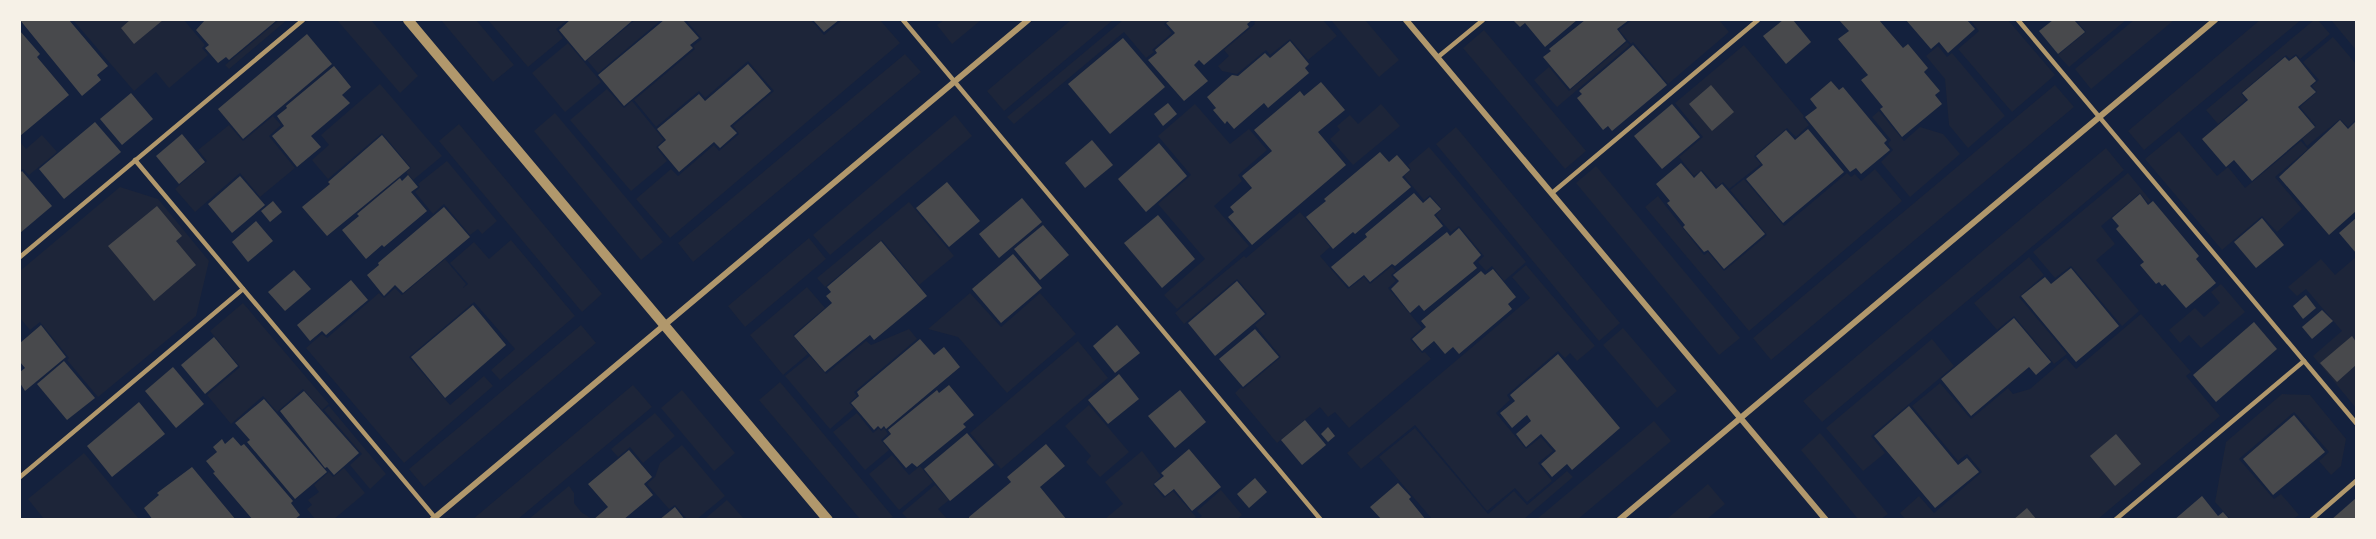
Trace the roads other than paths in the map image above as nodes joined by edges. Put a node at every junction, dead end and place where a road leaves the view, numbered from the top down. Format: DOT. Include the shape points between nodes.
graph roads {
  1 [pos="303,20"];
  2 [pos="408,20"];
  3 [pos="903,20"];
  4 [pos="1028,20"];
  5 [pos="1406,20"];
  6 [pos="1483,20"];
  7 [pos="1758,20"];
  8 [pos="2018,20"];
  9 [pos="2215,20"];
  10 [pos="1438,57"];
  11 [pos="955,81"];
  12 [pos="2099,117"];
  13 [pos="135,160"];
  14 [pos="1552,193"];
  15 [pos="20,257"];
  16 [pos="243,289"];
  17 [pos="664,325"];
  18 [pos="2304,361"];
  19 [pos="1741,417"];
  20 [pos="2356,423"];
  21 [pos="20,477"];
  22 [pos="2356,481"];
  23 [pos="435,519"];
  24 [pos="828,519"];
  25 [pos="1321,519"];
  26 [pos="1619,519"];
  27 [pos="1827,519"];
  28 [pos="2115,519"];
  29 [pos="2311,519"];
  1 -- 13 [label="lane"];
  2 -- 17 [label="street"];
  3 -- 11 [label="lane"];
  4 -- 11 [label="street"];
  5 -- 10 [label="street"];
  6 -- 10 [label="lane"];
  7 -- 14 [label="lane"];
  8 -- 12 [label="lane"];
  9 -- 12 [label="street"];
  10 -- 14 [label="street"];
  11 -- 17 [label="street"];
  11 -- 25 [label="lane"];
  12 -- 18 [label="lane"];
  12 -- 19 [label="street"];
  13 -- 15 [label="lane"];
  13 -- 16 [label="lane"];
  14 -- 19 [label="street"];
  16 -- 21 [label="lane"];
  16 -- 23 [label="lane"];
  17 -- 23 [label="street"];
  17 -- 24 [label="street"];
  18 -- 20 [label="lane"];
  18 -- 28 [label="lane"];
  19 -- 26 [label="street"];
  19 -- 27 [label="street"];
  22 -- 29 [label="lane"];
}
